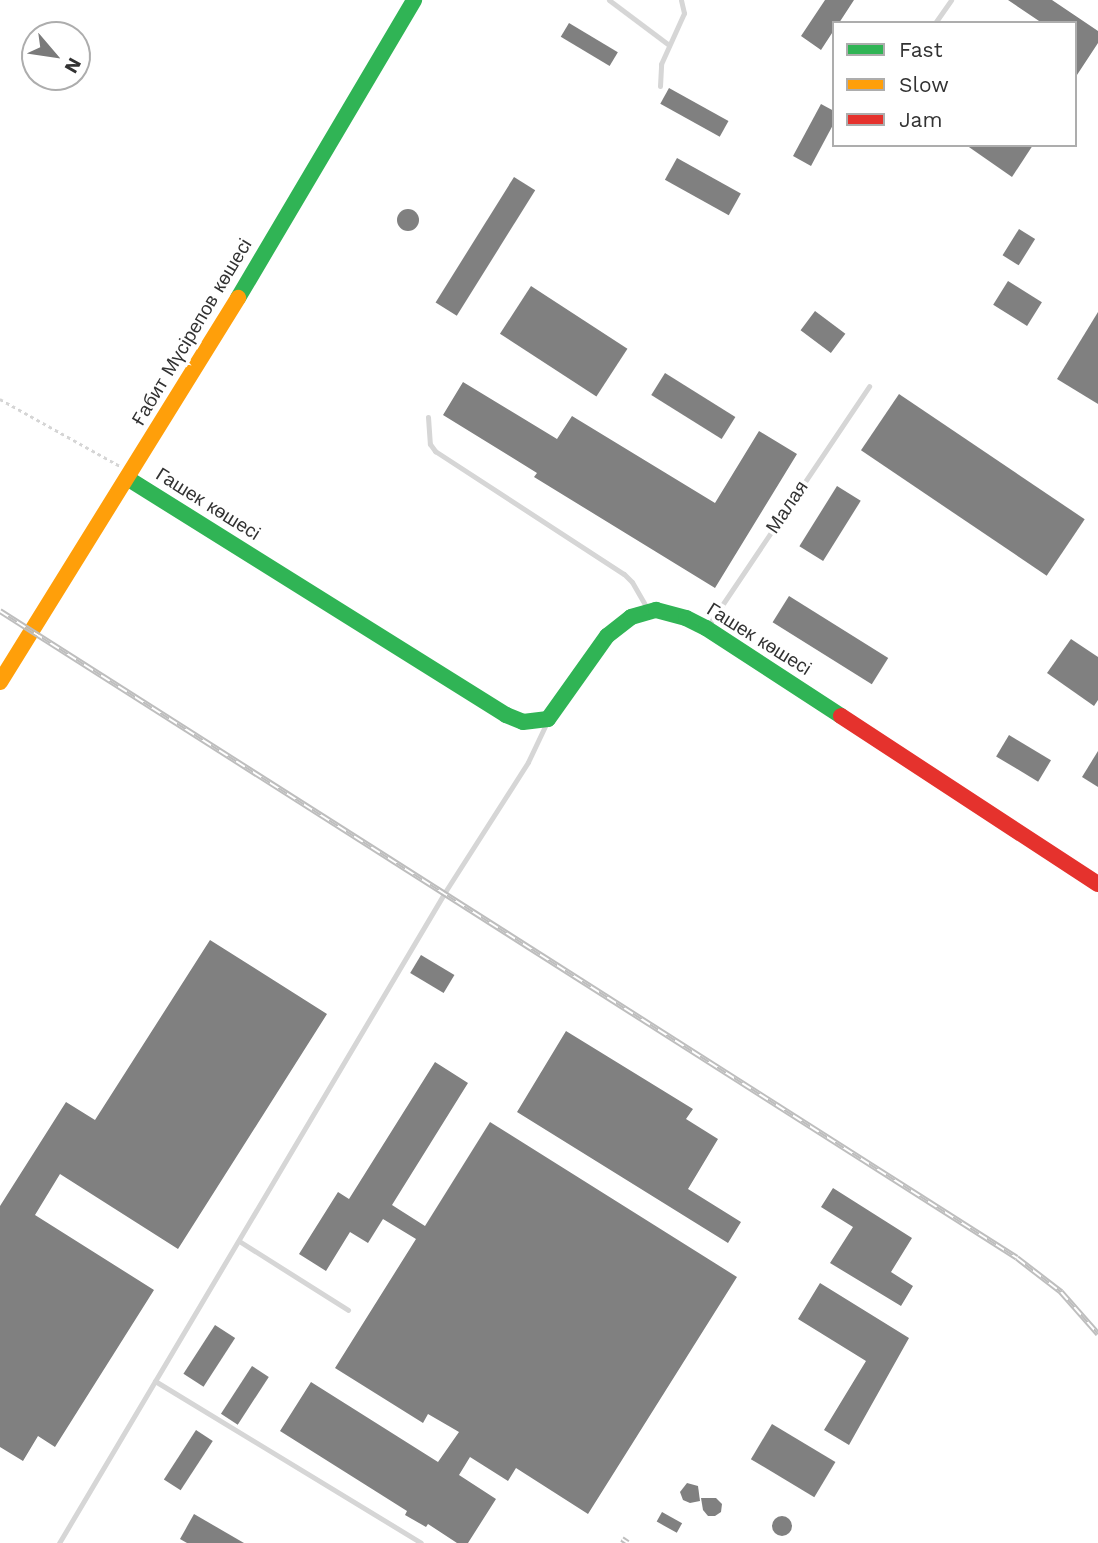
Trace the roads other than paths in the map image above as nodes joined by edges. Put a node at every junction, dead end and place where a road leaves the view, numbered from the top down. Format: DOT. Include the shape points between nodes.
graph roads {
  1 [pos="415,0"];
  2 [pos="609,0"];
  3 [pos="681,0"];
  4 [pos="951,0"];
  5 [pos="936,21"];
  6 [pos="669,45"];
  7 [pos="660,86"];
  8 [pos="869,386"];
  9 [pos="428,417"];
  10 [pos="129,475"];
  11 [pos="649,611"];
  12 [pos="706,628"];
  13 [pos="0,682"];
  14 [pos="548,719"];
  15 [pos="1098,884"];
  16 [pos="239,1241"];
  17 [pos="348,1310"];
  18 [pos="155,1381"];
  19 [pos="59,1543"];
  20 [pos="421,1543"];
  1 -- 10 [label="street, Ғабит Мүсірепов көшесі"];
  2 -- 6 [label="lane"];
  3 -- 6 [label="lane" via="684,13"];
  4 -- 5 [label="lane"];
  6 -- 7 [label="lane" via="661,64"];
  8 -- 12 [label="lane, Малая"];
  9 -- 11 [label="lane" via="435,451 624,574"];
  10 -- 13 [label="street, Ғабит Мүсірепов көшесі"];
  10 -- 14 [label="street, Гашек көшесі" via="506,715 523,722"];
  11 -- 12 [label="street, Гашек көшесі" via="670,613"];
  11 -- 14 [label="street" via="631,617 607,636"];
  12 -- 15 [label="street, Гашек көшесі"];
  14 -- 16 [label="lane" via="528,762 445,892"];
  16 -- 17 [label="lane"];
  16 -- 18 [label="lane"];
  18 -- 19 [label="lane"];
  18 -- 20 [label="lane"];
}
